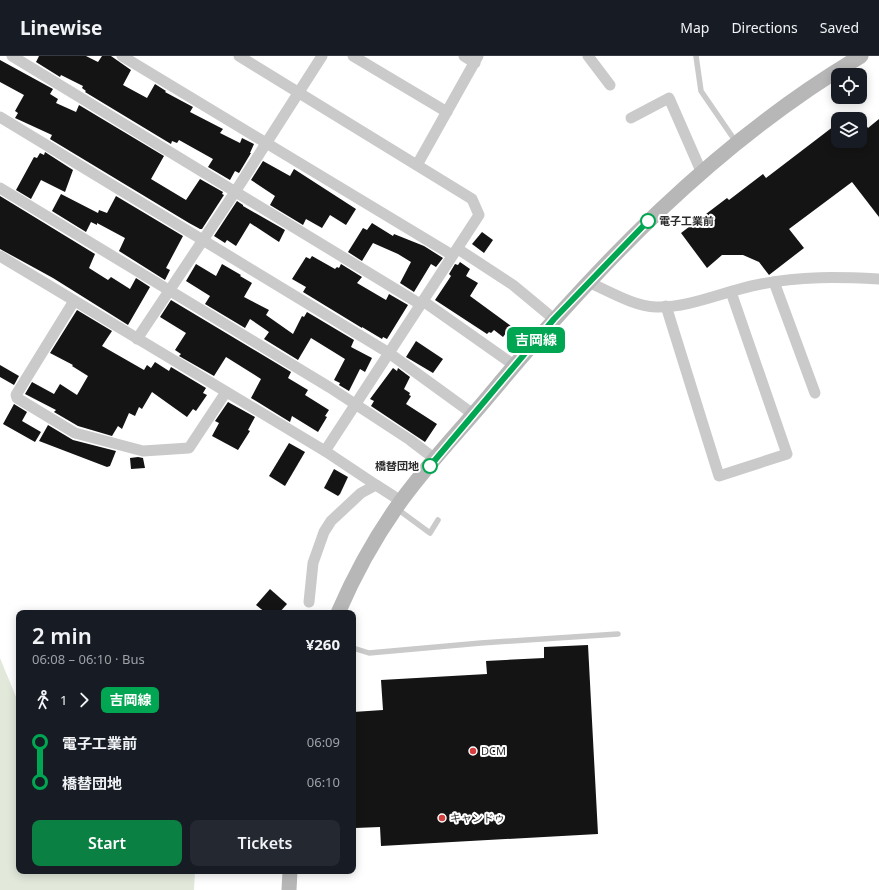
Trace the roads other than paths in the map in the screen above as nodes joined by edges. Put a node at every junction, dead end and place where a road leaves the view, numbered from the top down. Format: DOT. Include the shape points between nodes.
graph roads {
  1 [pos="12,56"];
  2 [pos="122,56"];
  3 [pos="239,56"];
  4 [pos="322,56"];
  5 [pos="353,56"];
  6 [pos="464,56"];
  7 [pos="588,56"];
  8 [pos="696,56"];
  9 [pos="861,56"];
  10 [pos="477,59"];
  11 [pos="610,85"];
  12 [pos="298,92"];
  13 [pos="447,112"];
  14 [pos="0,117"];
  15 [pos="631,118"];
  16 [pos="265,143"];
  17 [pos="736,143"];
  18 [pos="417,165"];
  19 [pos="701,171"];
  20 [pos="0,188"];
  21 [pos="235,192"];
  22 [pos="202,240"];
  23 [pos="455,252"];
  24 [pos="0,256"];
  25 [pos="879,279"];
  26 [pos="588,282"];
  27 [pos="774,282"];
  28 [pos="168,291"];
  29 [pos="730,292"];
  30 [pos="74,301"];
  31 [pos="421,303"];
  32 [pos="666,306"];
  33 [pos="554,319"];
  34 [pos="137,339"];
  35 [pos="388,354"];
  36 [pos="514,365"];
  37 [pos="226,392"];
  38 [pos="815,394"];
  39 [pos="355,404"];
  40 [pos="473,414"];
  41 [pos="324,451"];
  42 [pos="435,459"];
  43 [pos="376,485"];
  44 [pos="399,505"];
  45 [pos="438,520"];
  46 [pos="309,602"];
  47 [pos="339,610"];
  48 [pos="618,634"];
  49 [pos="356,649"];
  50 [pos="290,874"];
  51 [pos="289,890"];
  1 -- 21 [label="street"];
  2 -- 16 [label="street"];
  3 -- 12 [label="street"];
  4 -- 12 [label="street"];
  5 -- 13 [label="street"];
  6 -- 10 [label="street"];
  7 -- 11 [label="street"];
  8 -- 17 [label="lane" via="700,91"];
  9 -- 17 [label="street" via="837,70"];
  10 -- 13 [label="street"];
  12 -- 16 [label="street"];
  12 -- 18 [label="street"];
  13 -- 18 [label="street"];
  14 -- 22 [label="street"];
  15 -- 19 [label="street" via="669,98"];
  16 -- 21 [label="street"];
  16 -- 23 [label="street"];
  17 -- 19 [label="street"];
  18 -- 23 [label="street" via="472,199 479,215"];
  19 -- 26 [label="street"];
  20 -- 28 [label="street"];
  21 -- 22 [label="street"];
  21 -- 31 [label="street"];
  22 -- 28 [label="street"];
  22 -- 35 [label="street"];
  23 -- 31 [label="street"];
  23 -- 33 [label="street" via="512,285"];
  24 -- 30 [label="street"];
  25 -- 27 [label="street" via="800,277"];
  26 -- 32 [label="street" via="635,302 655,307"];
  26 -- 33 [label="street"];
  27 -- 29 [label="street"];
  27 -- 38 [label="street"];
  28 -- 34 [label="street"];
  28 -- 39 [label="street"];
  29 -- 32 [label="street"];
  29 -- 32 [label="street" via="787,454 719,476"];
  30 -- 34 [label="street"];
  30 -- 37 [label="street" via="16,394 17,398 75,433 143,451 190,448"];
  31 -- 35 [label="street"];
  31 -- 36 [label="street"];
  33 -- 36 [label="street"];
  34 -- 37 [label="street"];
  35 -- 39 [label="street"];
  35 -- 40 [label="street"];
  36 -- 40 [label="street"];
  37 -- 41 [label="street"];
  39 -- 41 [label="street"];
  39 -- 42 [label="street"];
  40 -- 42 [label="street"];
  41 -- 43 [label="street"];
  42 -- 44 [label="street"];
  43 -- 44 [label="street"];
  43 -- 46 [label="street" via="361,493 331,521 324,532 313,563"];
  44 -- 45 [label="lane" via="430,533"];
  44 -- 47 [label="street" via="371,546"];
  48 -- 49 [label="lane" via="369,653"];
  50 -- 51 [label="street"];
}
